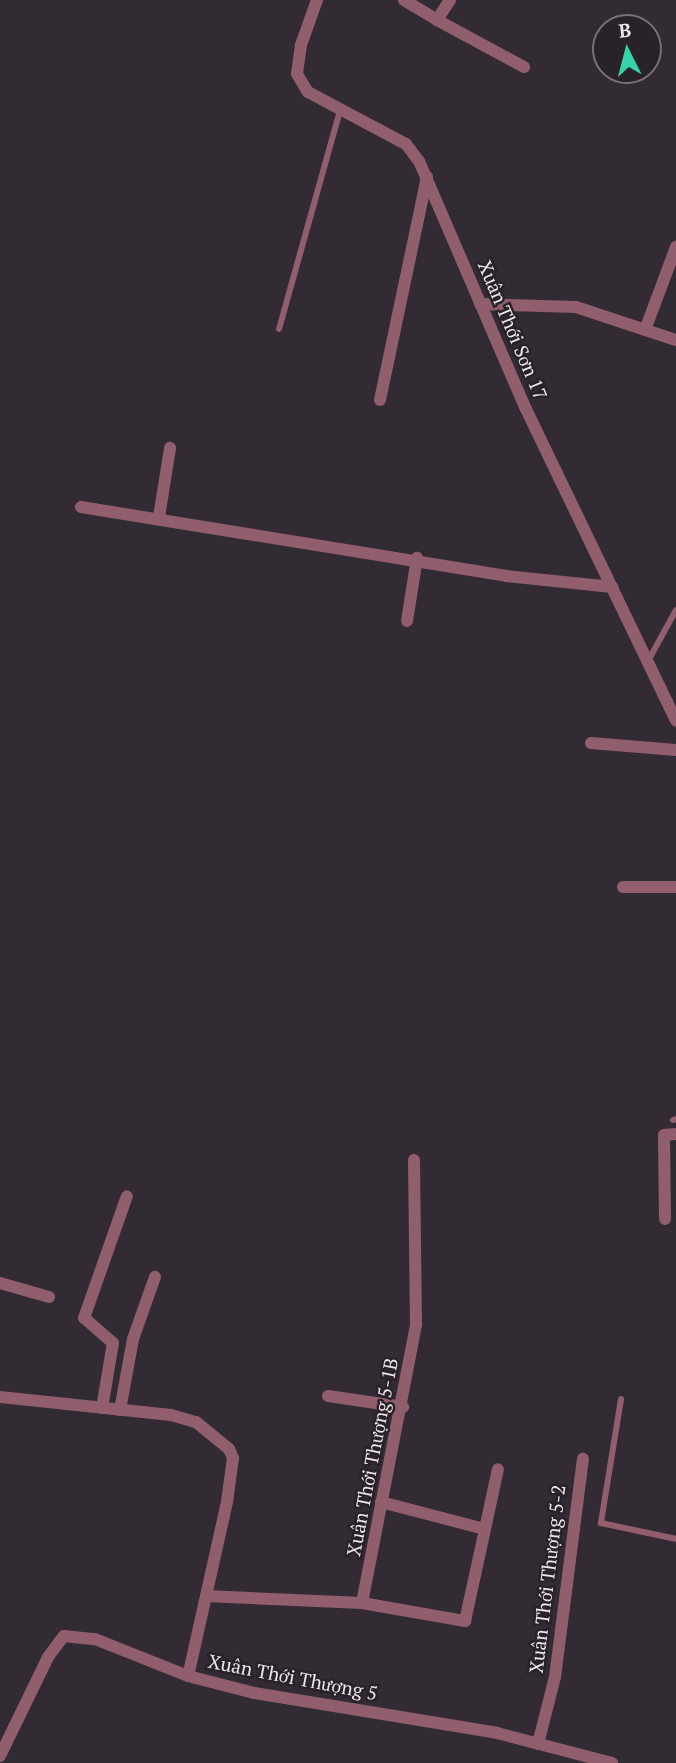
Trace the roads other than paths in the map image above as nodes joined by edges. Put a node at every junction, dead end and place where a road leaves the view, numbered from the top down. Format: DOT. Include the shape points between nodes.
graph roads {
  1 [pos="317,0"];
  2 [pos="404,0"];
  3 [pos="450,0"];
  4 [pos="437,20"];
  5 [pos="524,67"];
  6 [pos="340,110"];
  7 [pos="427,177"];
  8 [pos="676,247"];
  9 [pos="480,304"];
  10 [pos="279,329"];
  11 [pos="645,330"];
  12 [pos="676,340"];
  13 [pos="380,400"];
  14 [pos="170,448"];
  15 [pos="81,507"];
  16 [pos="159,517"];
  17 [pos="417,558"];
  18 [pos="612,587"];
  19 [pos="676,610"];
  20 [pos="407,621"];
  21 [pos="648,661"];
  22 [pos="675,716"];
  23 [pos="592,743"];
  24 [pos="676,750"];
  25 [pos="623,887"];
  26 [pos="676,887"];
  27 [pos="676,1134"];
  28 [pos="414,1160"];
  29 [pos="127,1196"];
  30 [pos="665,1219"];
  31 [pos="155,1277"];
  32 [pos="0,1283"];
  33 [pos="49,1297"];
  34 [pos="328,1396"];
  35 [pos="0,1397"];
  36 [pos="621,1399"];
  37 [pos="402,1407"];
  38 [pos="102,1408"];
  39 [pos="120,1410"];
  40 [pos="583,1460"];
  41 [pos="498,1469"];
  42 [pos="381,1502"];
  43 [pos="485,1529"];
  44 [pos="676,1539"];
  45 [pos="206,1596"];
  46 [pos="362,1603"];
  47 [pos="188,1676"];
  48 [pos="538,1744"];
  49 [pos="0,1756"];
  50 [pos="604,1762"];
  1 -- 6 [label="street, Xuân Thới Sơn 17" via="301,44 297,74 308,92"];
  2 -- 4 [label="street"];
  3 -- 4 [label="street"];
  4 -- 5 [label="street"];
  6 -- 7 [label="street, Xuân Thới Sơn 17" via="406,144"];
  6 -- 10 [label="lane"];
  7 -- 9 [label="street, Xuân Thới Sơn 17"];
  7 -- 13 [label="street"];
  8 -- 11 [label="street"];
  9 -- 11 [label="street" via="576,307"];
  9 -- 18 [label="street, Xuân Thới Sơn 17"];
  11 -- 12 [label="street"];
  14 -- 16 [label="street"];
  15 -- 16 [label="street"];
  16 -- 17 [label="street"];
  17 -- 18 [label="street" via="506,576"];
  17 -- 20 [label="street"];
  18 -- 21 [label="street, Xuân Thới Sơn 17"];
  19 -- 21 [label="lane"];
  21 -- 22 [label="street, Xuân Thới Sơn 17"];
  23 -- 24 [label="street"];
  25 -- 26 [label="street"];
  27 -- 30 [label="street" via="664,1135"];
  28 -- 37 [label="street, Xuân Thới Thượng 5-1B" via="416,1324"];
  29 -- 38 [label="street" via="84,1318 113,1343"];
  31 -- 39 [label="street" via="133,1339"];
  32 -- 33 [label="street"];
  34 -- 37 [label="street"];
  35 -- 38 [label="street"];
  36 -- 44 [label="lane" via="602,1524"];
  37 -- 42 [label="street, Xuân Thới Thượng 5-1B"];
  38 -- 39 [label="street"];
  39 -- 45 [label="street" via="196,1422 218,1435 233,1458"];
  40 -- 48 [label="street, Xuân Thới Thượng 5-2" via="555,1677"];
  41 -- 43 [label="street"];
  42 -- 43 [label="street"];
  42 -- 46 [label="street, Xuân Thới Thượng 5-1B"];
  43 -- 46 [label="street" via="465,1621"];
  45 -- 46 [label="street"];
  45 -- 47 [label="street"];
  47 -- 48 [label="street, Xuân Thới Thượng 5" via="254,1693"];
  47 -- 49 [label="street, Xuân Thới Thượng 5" via="95,1639 64,1636 48,1657"];
  48 -- 50 [label="street, Xuân Thới Thượng 5"];
}
